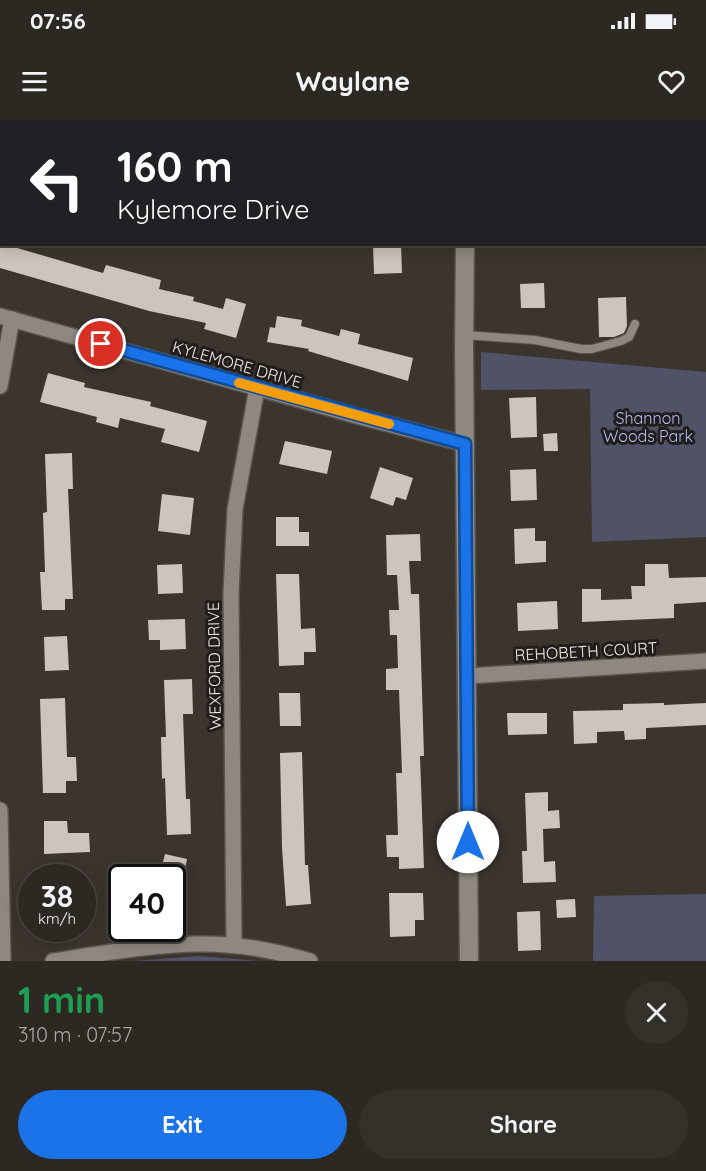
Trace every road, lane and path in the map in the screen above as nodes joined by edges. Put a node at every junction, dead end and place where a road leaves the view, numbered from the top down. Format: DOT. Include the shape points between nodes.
graph roads {
  1 [pos="465,246"];
  2 [pos="6,318"];
  3 [pos="635,324"];
  4 [pos="464,334"];
  5 [pos="0,386"];
  6 [pos="256,388"];
  7 [pos="465,444"];
  8 [pos="706,661"];
  9 [pos="468,676"];
  10 [pos="0,810"];
  11 [pos="234,945"];
  12 [pos="3,961"];
  13 [pos="53,961"];
  14 [pos="310,961"];
  15 [pos="469,961"];
  1 -- 4 [label="street"];
  2 -- 5 [label="street"];
  2 -- 6 [label="street, KYLEMORE DRIVE"];
  3 -- 4 [label="lane" via="629,337 592,349"];
  4 -- 7 [label="street"];
  6 -- 7 [label="street, KYLEMORE DRIVE"];
  6 -- 11 [label="street, WEXFORD DRIVE" via="235,508 231,593"];
  7 -- 9 [label="street"];
  8 -- 9 [label="street, REHOBETH COURT"];
  9 -- 15 [label="street"];
  10 -- 12 [label="street"];
  11 -- 13 [label="street" via="195,944"];
  11 -- 14 [label="street"];
}
